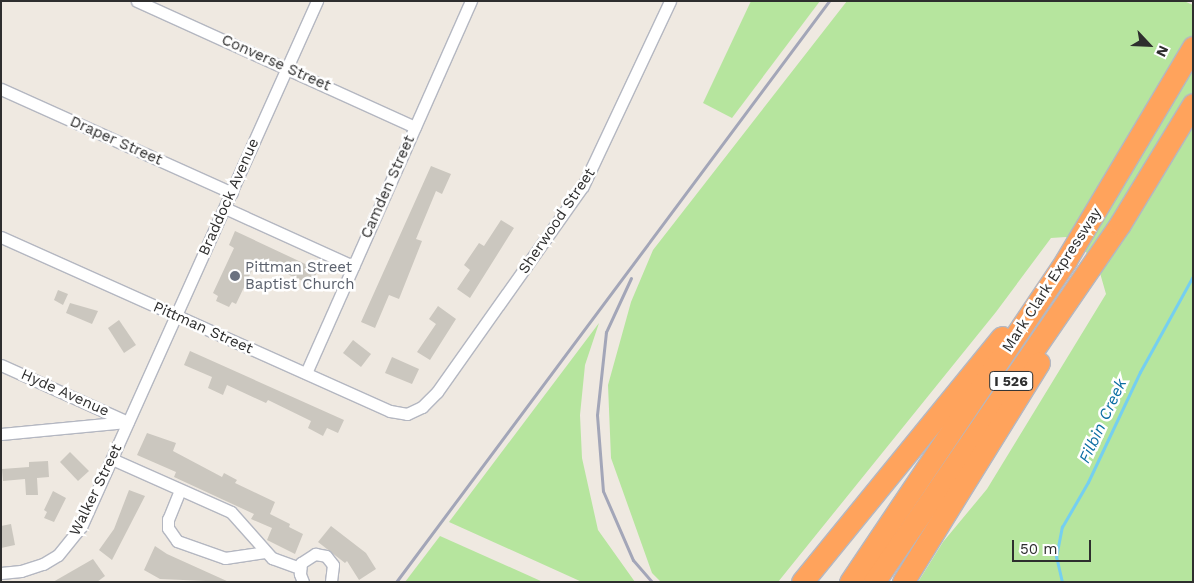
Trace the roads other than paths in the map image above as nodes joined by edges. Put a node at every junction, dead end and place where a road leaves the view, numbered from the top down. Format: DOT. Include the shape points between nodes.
graph roads {
  1 [pos="137,1"];
  2 [pos="317,1"];
  3 [pos="471,1"];
  4 [pos="670,1"];
  5 [pos="1193,47"];
  6 [pos="287,68"];
  7 [pos="1,89"];
  8 [pos="1193,104"];
  9 [pos="415,127"];
  10 [pos="232,193"];
  11 [pos="225,208"];
  12 [pos="1120,224"];
  13 [pos="1,237"];
  14 [pos="1066,260"];
  15 [pos="353,266"];
  16 [pos="176,316"];
  17 [pos="1,365"];
  18 [pos="306,373"];
  19 [pos="142,394"];
  20 [pos="407,414"];
  21 [pos="128,422"];
  22 [pos="1,434"];
  23 [pos="112,459"];
  24 [pos="180,490"];
  25 [pos="265,552"];
  26 [pos="300,568"];
  27 [pos="1,573"];
  28 [pos="303,582"];
  29 [pos="331,582"];
  30 [pos="802,582"];
  31 [pos="850,582"];
  32 [pos="874,582"];
  33 [pos="903,582"];
  1 -- 6 [label="street, Converse Street"];
  2 -- 6 [label="street, Braddock Avenue"];
  3 -- 9 [label="street, Camden Street"];
  4 -- 20 [label="street, Sherwood Street" via="583,186 437,392 422,407"];
  5 -- 14 [label="highway, Mark Clark Expressway / I 526"];
  6 -- 9 [label="street, Converse Street"];
  6 -- 10 [label="street, Braddock Avenue"];
  7 -- 10 [label="street, Draper Street"];
  8 -- 12 [label="highway, Mark Clark Expressway / I 526"];
  9 -- 15 [label="street, Camden Street"];
  10 -- 11 [label="street, Braddock Avenue"];
  11 -- 15 [label="street"];
  11 -- 16 [label="street, Braddock Avenue"];
  12 -- 32 [label="highway, Mark Clark Expressway / I 526"];
  12 -- 33 [label="highway" via="988,450"];
  13 -- 16 [label="street, Pittman Street"];
  14 -- 30 [label="highway"];
  14 -- 31 [label="highway, Mark Clark Expressway / I 526"];
  15 -- 18 [label="street, Camden Street"];
  16 -- 18 [label="street, Pittman Street"];
  16 -- 19 [label="street, Braddock Avenue"];
  17 -- 21 [label="street, Hyde Avenue"];
  18 -- 20 [label="street, Pittman Street" via="390,411"];
  19 -- 21 [label="street, Walker Street"];
  21 -- 22 [label="street"];
  21 -- 23 [label="street, Walker Street"];
  23 -- 24 [label="street"];
  23 -- 27 [label="street, Walker Street" via="87,516 71,542 42,564"];
  24 -- 25 [label="street" via="237,516"];
  24 -- 25 [label="street" via="168,519 168,528 177,541 225,558"];
  25 -- 26 [label="street" via="280,563"];
  26 -- 28 [label="street"];
  26 -- 29 [label="street" via="310,555 326,556 334,570"];
}
